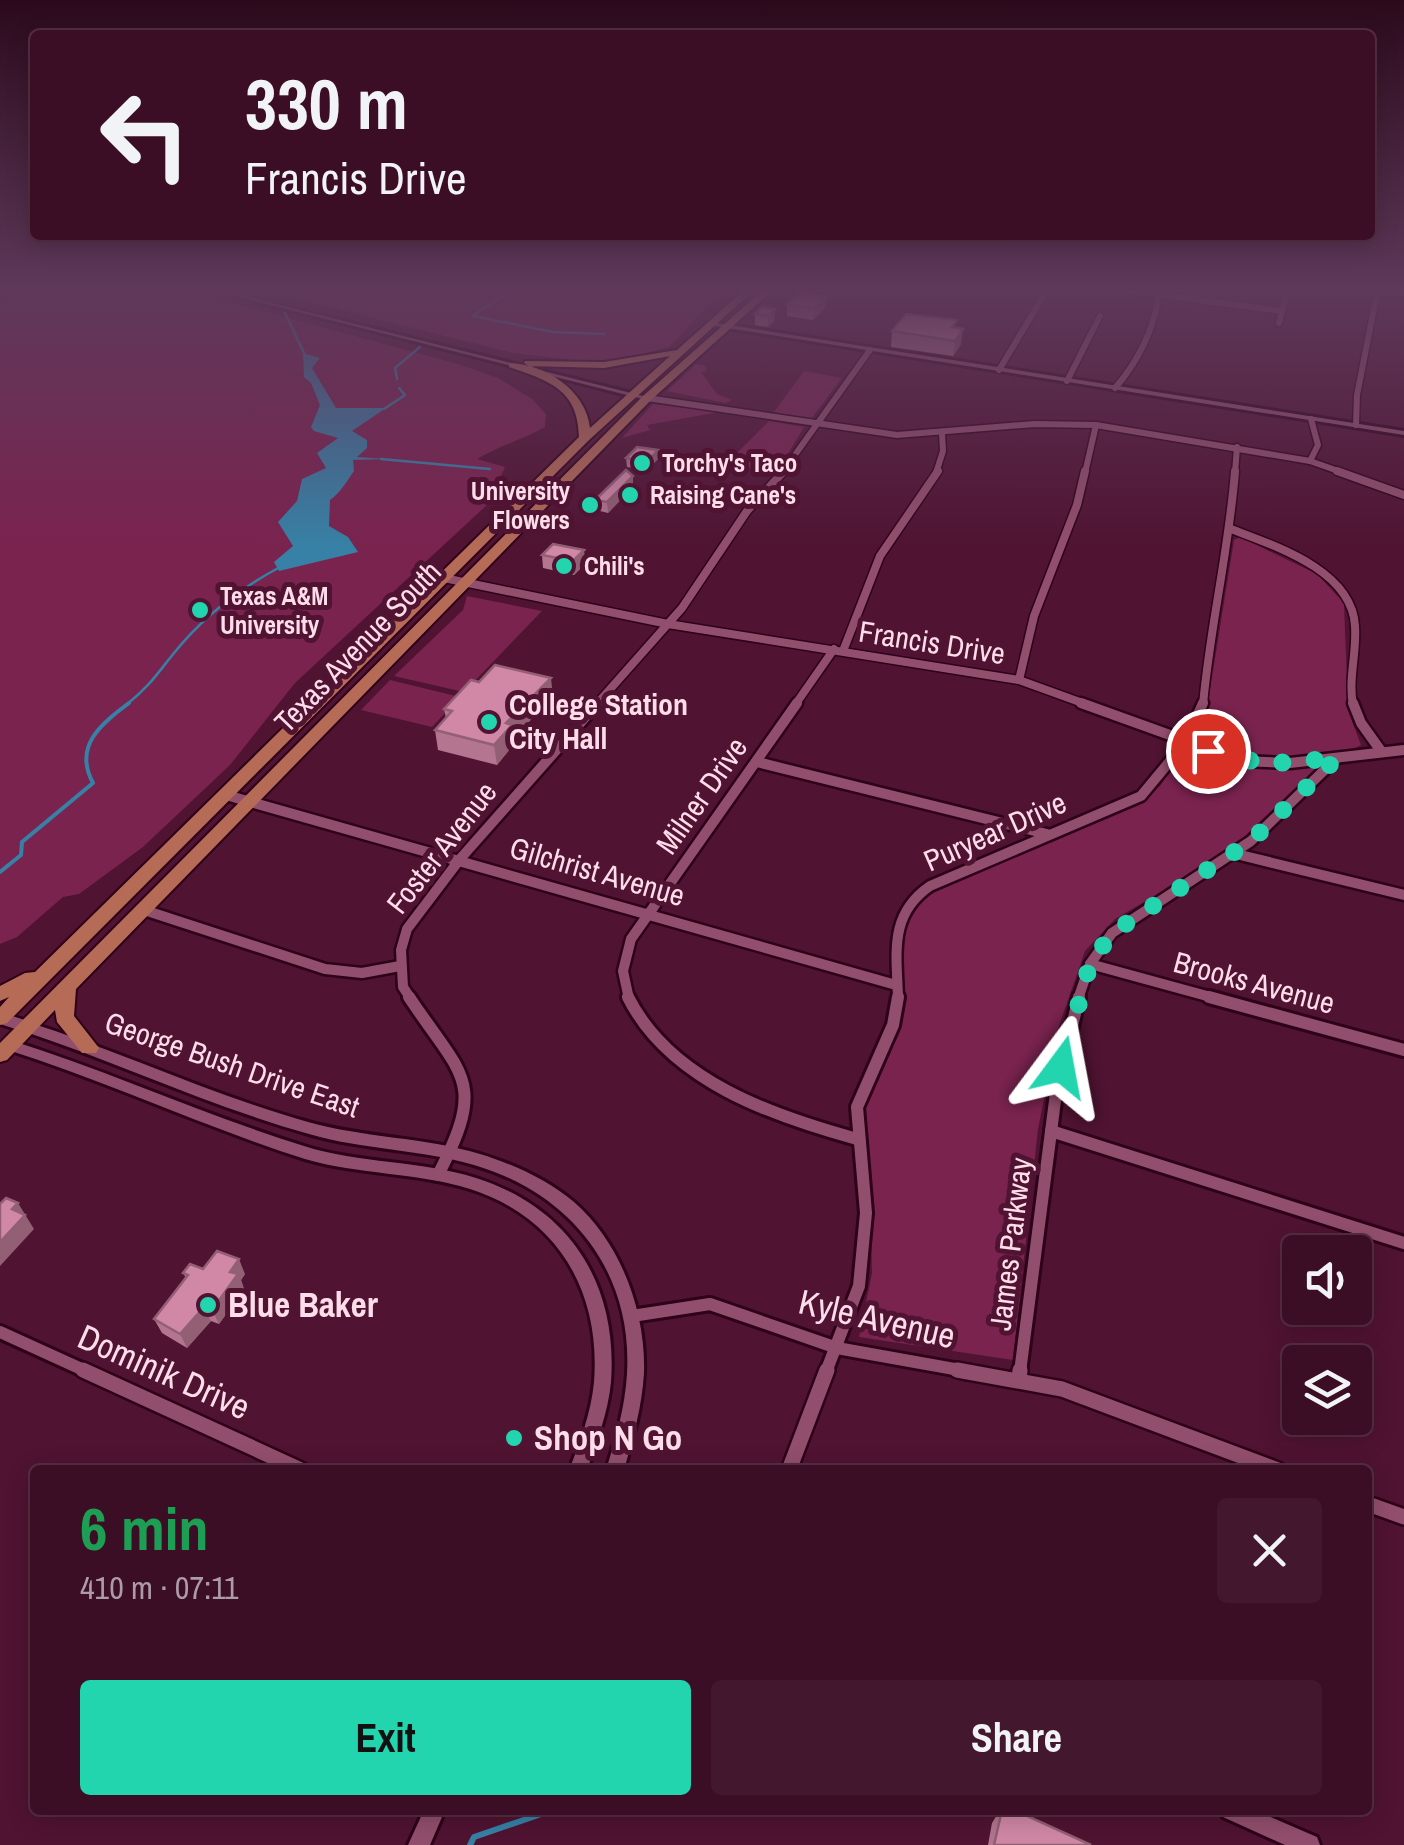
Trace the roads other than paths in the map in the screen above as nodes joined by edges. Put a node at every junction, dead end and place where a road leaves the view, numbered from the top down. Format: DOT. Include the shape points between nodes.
graph roads {
  1 [pos="543,376"];
  2 [pos="562,376"];
  3 [pos="579,376"];
  4 [pos="657,376"];
  5 [pos="664,376"];
  6 [pos="850,376"];
  7 [pos="1040,376"];
  8 [pos="1069,376"];
  9 [pos="1126,376"];
  10 [pos="1360,376"];
  11 [pos="1067,380"];
  12 [pos="1115,388"];
  13 [pos="642,394"];
  14 [pos="1311,419"];
  15 [pos="814,424"];
  16 [pos="1096,426"];
  17 [pos="1356,426"];
  18 [pos="1404,433"];
  19 [pos="942,434"];
  20 [pos="585,438"];
  21 [pos="1237,448"];
  22 [pos="1310,461"];
  23 [pos="534,488"];
  24 [pos="553,493"];
  25 [pos="1404,495"];
  26 [pos="1232,529"];
  27 [pos="444,578"];
  28 [pos="464,582"];
  29 [pos="668,624"];
  30 [pos="838,650"];
  31 [pos="1018,680"];
  32 [pos="1185,742"];
  33 [pos="1404,750"];
  34 [pos="1381,751"];
  35 [pos="1337,758"];
  36 [pos="757,762"];
  37 [pos="226,795"];
  38 [pos="249,802"];
  39 [pos="1049,835"];
  40 [pos="1232,854"];
  41 [pos="460,858"];
  42 [pos="1404,895"];
  43 [pos="144,910"];
  44 [pos="650,913"];
  45 [pos="53,964"];
  46 [pos="1090,964"];
  47 [pos="400,966"];
  48 [pos="896,985"];
  49 [pos="68,987"];
  50 [pos="0,994"];
  51 [pos="0,1018"];
  52 [pos="28,1027"];
  53 [pos="3,1048"];
  54 [pos="89,1048"];
  55 [pos="1404,1050"];
  56 [pos="1051,1131"];
  57 [pos="857,1139"];
  58 [pos="449,1154"];
  59 [pos="438,1175"];
  60 [pos="1404,1243"];
  61 [pos="632,1316"];
  62 [pos="0,1332"];
  63 [pos="837,1348"];
  64 [pos="1019,1380"];
  65 [pos="290,1465"];
  66 [pos="580,1465"];
  67 [pos="616,1465"];
  68 [pos="791,1465"];
  69 [pos="1265,1465"];
  70 [pos="1372,1505"];
  71 [pos="1404,1517"];
  72 [pos="433,1815"];
  73 [pos="1241,1815"];
  74 [pos="419,1845"];
  75 [pos="1310,1845"];
  1 -- 20 [label="main road" via="571,394 584,412"];
  2 -- 13 [label="street"];
  3 -- 13 [label="street"];
  4 -- 13 [label="main road, Texas Avenue South"];
  5 -- 13 [label="main road, Texas Avenue South"];
  6 -- 15 [label="street, Foster Avenue"];
  7 -- 11 [label="street"];
  8 -- 11 [label="street"];
  9 -- 12 [label="street"];
  10 -- 17 [label="street"];
  11 -- 12 [label="street"];
  12 -- 14 [label="street"];
  13 -- 15 [label="street"];
  13 -- 20 [label="main road, Texas Avenue South"];
  13 -- 24 [label="main road, Texas Avenue South"];
  14 -- 17 [label="street"];
  14 -- 22 [label="street" via="1318,445"];
  15 -- 19 [label="street"];
  15 -- 29 [label="street, Foster Avenue"];
  16 -- 19 [label="street" via="1035,424"];
  16 -- 21 [label="street"];
  16 -- 31 [label="street" via="1077,505 1034,616"];
  17 -- 18 [label="street"];
  19 -- 30 [label="street, Milner Drive" via="928,490 878,559"];
  20 -- 23 [label="main road, Texas Avenue South"];
  21 -- 22 [label="street"];
  21 -- 26 [label="street, Puryear Drive"];
  22 -- 25 [label="street"];
  23 -- 24 [label="main road"];
  23 -- 27 [label="main road, Texas Avenue South"];
  24 -- 28 [label="main road, Texas Avenue South"];
  26 -- 32 [label="street, Puryear Drive" via="1209,633 1202,710"];
  26 -- 34 [label="street" via="1306,564 1348,598 1355,623 1353,706"];
  27 -- 28 [label="street, Francis Drive"];
  27 -- 37 [label="main road, Texas Avenue South"];
  28 -- 29 [label="street, Francis Drive"];
  28 -- 38 [label="main road, Texas Avenue South"];
  29 -- 30 [label="street, Francis Drive"];
  29 -- 41 [label="street, Foster Avenue"];
  30 -- 31 [label="street, Francis Drive"];
  30 -- 36 [label="street, Milner Drive"];
  31 -- 32 [label="street, Francis Drive"];
  32 -- 35 [label="street, Francis Drive" via="1253,763"];
  32 -- 39 [label="street, Puryear Drive" via="1141,796"];
  33 -- 34 [label="street, Francis Drive"];
  34 -- 35 [label="street, Francis Drive"];
  35 -- 40 [label="street, James Parkway"];
  36 -- 39 [label="street"];
  36 -- 44 [label="street, Milner Drive"];
  37 -- 38 [label="street, Gilchrist Avenue"];
  37 -- 45 [label="main road, Texas Avenue South"];
  38 -- 41 [label="street, Gilchrist Avenue"];
  38 -- 43 [label="main road, Texas Avenue South"];
  39 -- 48 [label="street, Puryear Drive" via="914,898 901,916"];
  40 -- 42 [label="street"];
  40 -- 46 [label="street, James Parkway" via="1112,933"];
  41 -- 44 [label="street, Gilchrist Avenue"];
  41 -- 47 [label="street, Foster Avenue" via="407,929"];
  43 -- 47 [label="street" via="326,969 362,973"];
  43 -- 49 [label="main road, Texas Avenue South"];
  44 -- 48 [label="street, Gilchrist Avenue"];
  44 -- 57 [label="street, Milner Drive" via="631,939 623,977 628,999 658,1036 721,1090"];
  45 -- 50 [label="main road"];
  45 -- 51 [label="main road, Texas Avenue South"];
  46 -- 55 [label="street, Brooks Avenue"];
  46 -- 56 [label="street, James Parkway" via="1068,1031"];
  47 -- 58 [label="street" via="413,1006 468,1095 468,1112"];
  48 -- 57 [label="street, Puryear Drive" via="893,1025 857,1107"];
  49 -- 52 [label="main road, Texas Avenue South"];
  49 -- 54 [label="main road" via="64,1017"];
  51 -- 52 [label="main road, George Bush Drive East"];
  52 -- 53 [label="main road, Texas Avenue South"];
  52 -- 54 [label="street, George Bush Drive East"];
  53 -- 59 [label="street, George Bush Drive East" via="309,1154"];
  54 -- 58 [label="street, George Bush Drive East" via="308,1128"];
  56 -- 60 [label="street"];
  56 -- 64 [label="street, James Parkway"];
  57 -- 63 [label="street, Puryear Drive" via="864,1253"];
  58 -- 59 [label="street"];
  58 -- 61 [label="street, George Bush Drive East" via="505,1169 564,1202 613,1262"];
  59 -- 66 [label="street, George Bush Drive East" via="504,1195 534,1214 574,1256 590,1285 603,1330 604,1390"];
  61 -- 63 [label="street, Kyle Avenue" via="710,1304"];
  61 -- 67 [label="street, George Bush Drive East" via="637,1382"];
  62 -- 65 [label="street, Dominik Drive"];
  63 -- 64 [label="street, Kyle Avenue"];
  63 -- 68 [label="street, Puryear Drive"];
  64 -- 69 [label="street, Kyle Avenue" via="1062,1389"];
  70 -- 71 [label="street"];
  72 -- 74 [label="street"];
  73 -- 75 [label="street"];
}
